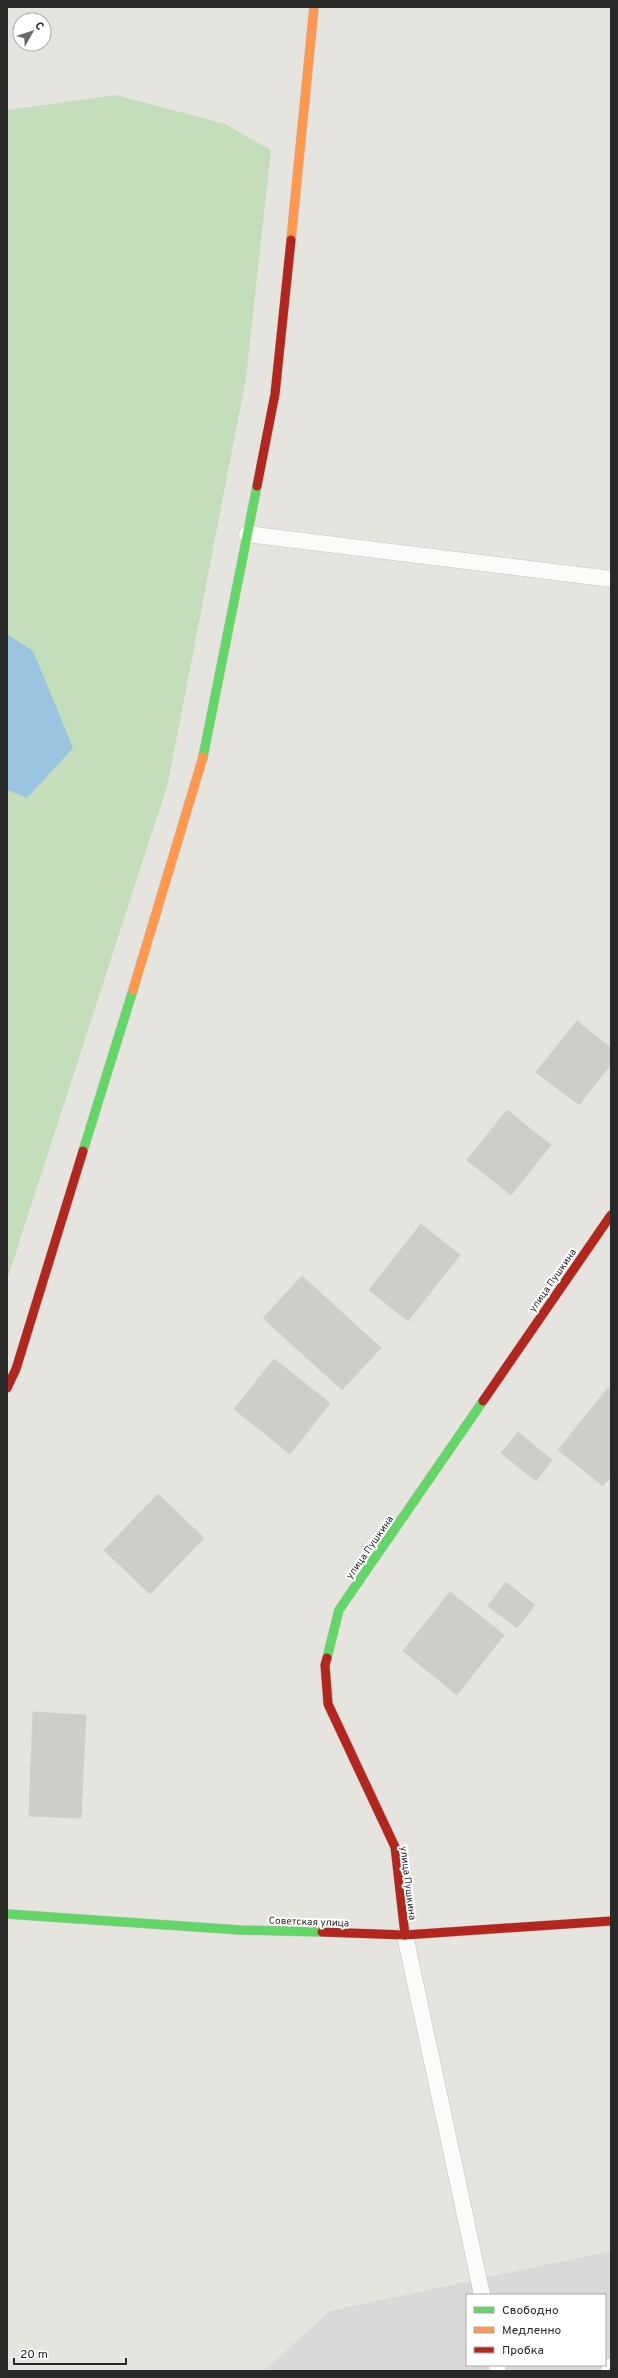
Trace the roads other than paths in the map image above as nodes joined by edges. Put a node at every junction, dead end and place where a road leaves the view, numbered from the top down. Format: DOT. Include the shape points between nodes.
graph roads {
  1 [pos="314,7"];
  2 [pos="247,534"];
  3 [pos="611,580"];
  4 [pos="611,1215"];
  5 [pos="7,1388"];
  6 [pos="7,1914"];
  7 [pos="611,1921"];
  8 [pos="405,1935"];
  9 [pos="482,2294"];
  10 [pos="611,2366"];
  11 [pos="609,2371"];
  1 -- 2 [label="main road" via="275,394"];
  2 -- 3 [label="lane"];
  2 -- 5 [label="main road" via="200,772 16,1369"];
  4 -- 8 [label="main road, улица Пушкина" via="339,1610 325,1665 328,1704 395,1847"];
  6 -- 8 [label="main road, Советская улица" via="240,1930"];
  7 -- 8 [label="main road, Советская улица"];
  8 -- 9 [label="lane"];
  10 -- 11 [label="lane"];
}
